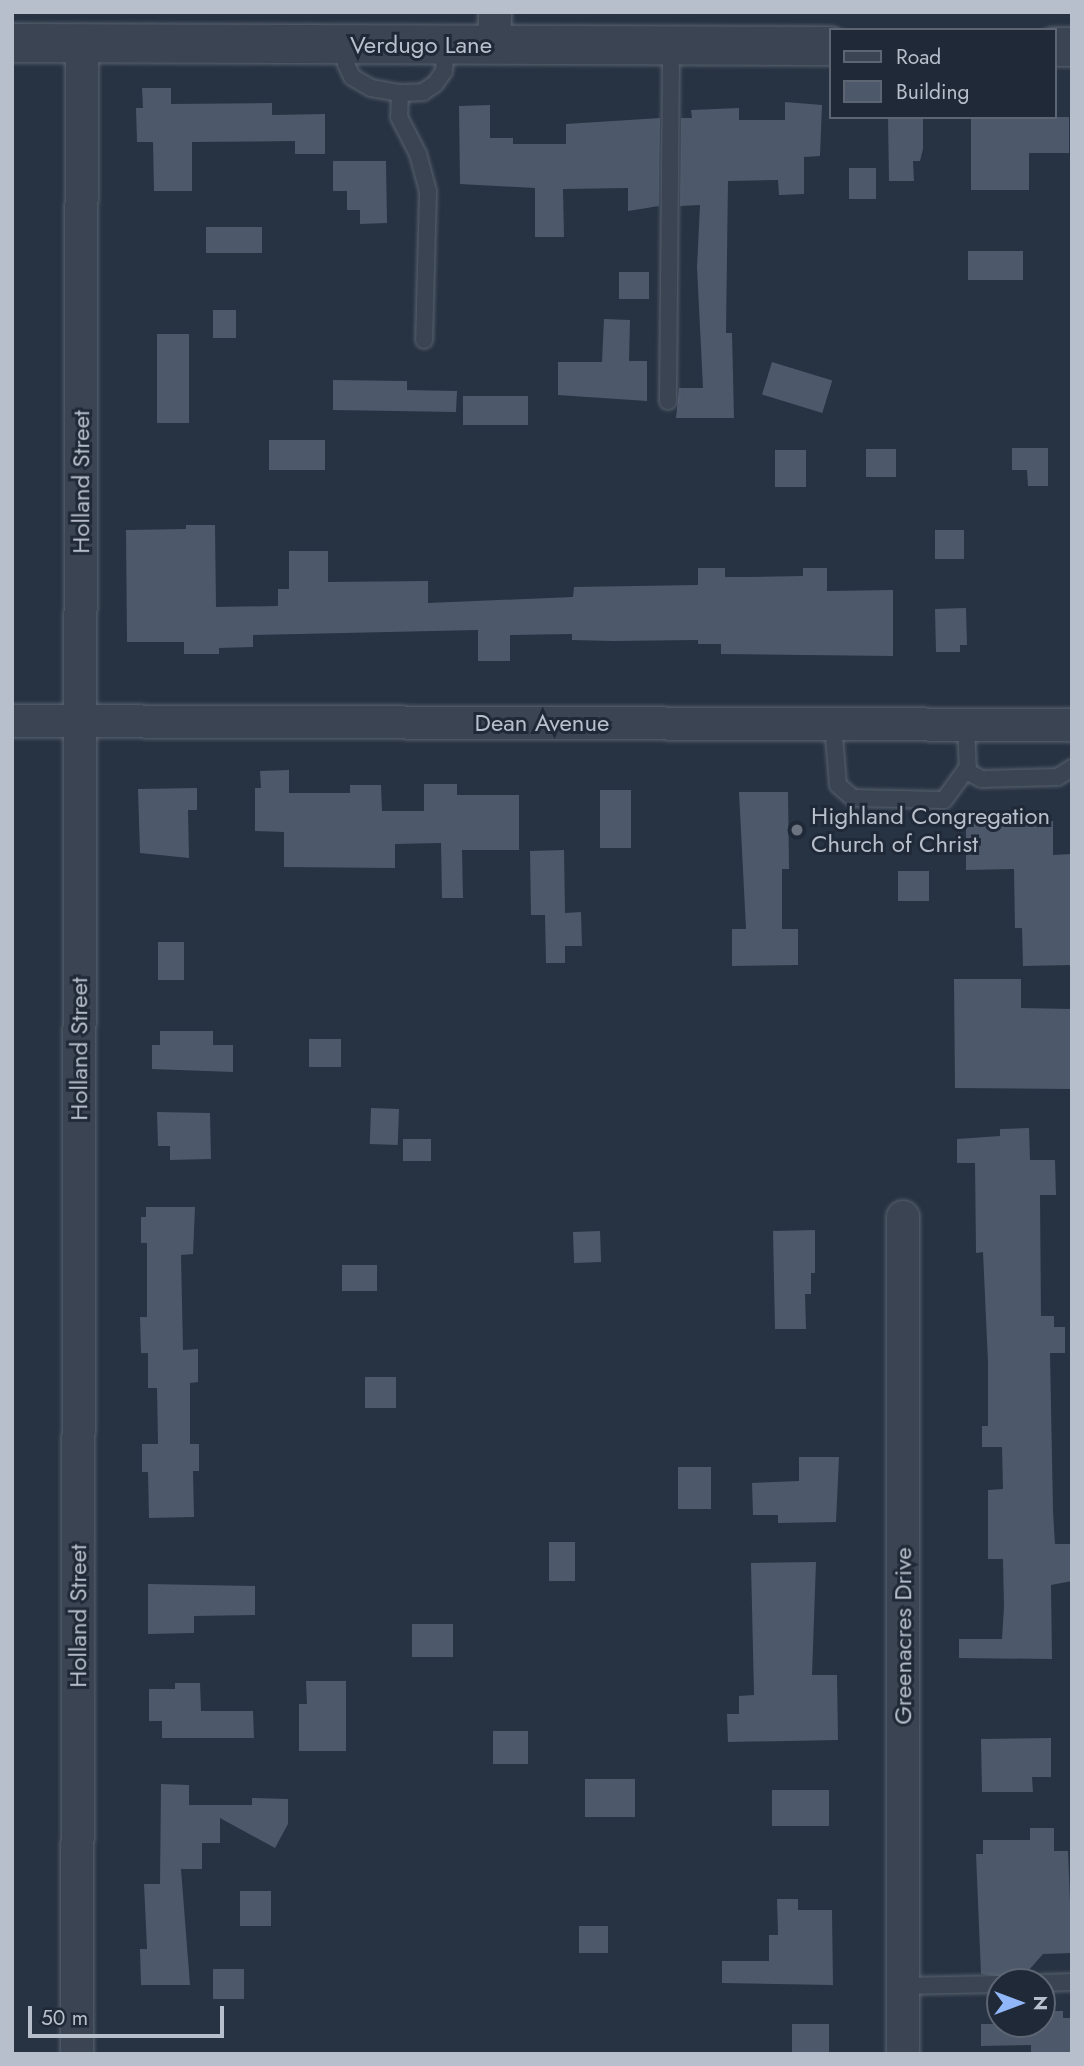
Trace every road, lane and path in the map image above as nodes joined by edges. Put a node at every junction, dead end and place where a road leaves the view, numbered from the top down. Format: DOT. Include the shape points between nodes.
graph roads {
  1 [pos="495,29"];
  2 [pos="12,43"];
  3 [pos="82,43"];
  4 [pos="346,45"];
  5 [pos="446,45"];
  6 [pos="671,45"];
  7 [pos="828,46"];
  8 [pos="400,93"];
  9 [pos="424,340"];
  10 [pos="668,401"];
  11 [pos="12,721"];
  12 [pos="80,721"];
  13 [pos="833,724"];
  14 [pos="966,725"];
  15 [pos="1072,725"];
  16 [pos="967,768"];
  17 [pos="1072,768"];
  18 [pos="903,1217"];
  19 [pos="986,1984"];
  20 [pos="903,1986"];
  21 [pos="77,2054"];
  22 [pos="904,2054"];
  1 -- 5 [label="street, Verdugo Lane"];
  1 -- 6 [label="street, Verdugo Lane"];
  2 -- 3 [label="street, Verdugo Lane"];
  3 -- 4 [label="street, Verdugo Lane"];
  3 -- 12 [label="street, Holland Street"];
  4 -- 5 [label="street, Verdugo Lane"];
  4 -- 8 [label="lane" via="346,64 352,77 371,88"];
  5 -- 8 [label="lane" via="444,71 435,84 423,92"];
  6 -- 7 [label="street, Verdugo Lane"];
  6 -- 10 [label="lane"];
  8 -- 9 [label="lane" via="399,117 418,154 428,192"];
  11 -- 12 [label="street, Dean Avenue"];
  12 -- 13 [label="street, Dean Avenue"];
  12 -- 21 [label="street, Holland Street"];
  13 -- 14 [label="street, Dean Avenue"];
  13 -- 16 [label="lane" via="838,785 853,798 944,800"];
  14 -- 15 [label="street, Dean Avenue"];
  14 -- 16 [label="lane"];
  16 -- 17 [label="lane" via="982,779 1058,777"];
  18 -- 20 [label="street, Greenacres Drive"];
  19 -- 20 [label="lane"];
  20 -- 22 [label="street, Greenacres Drive"];
}
